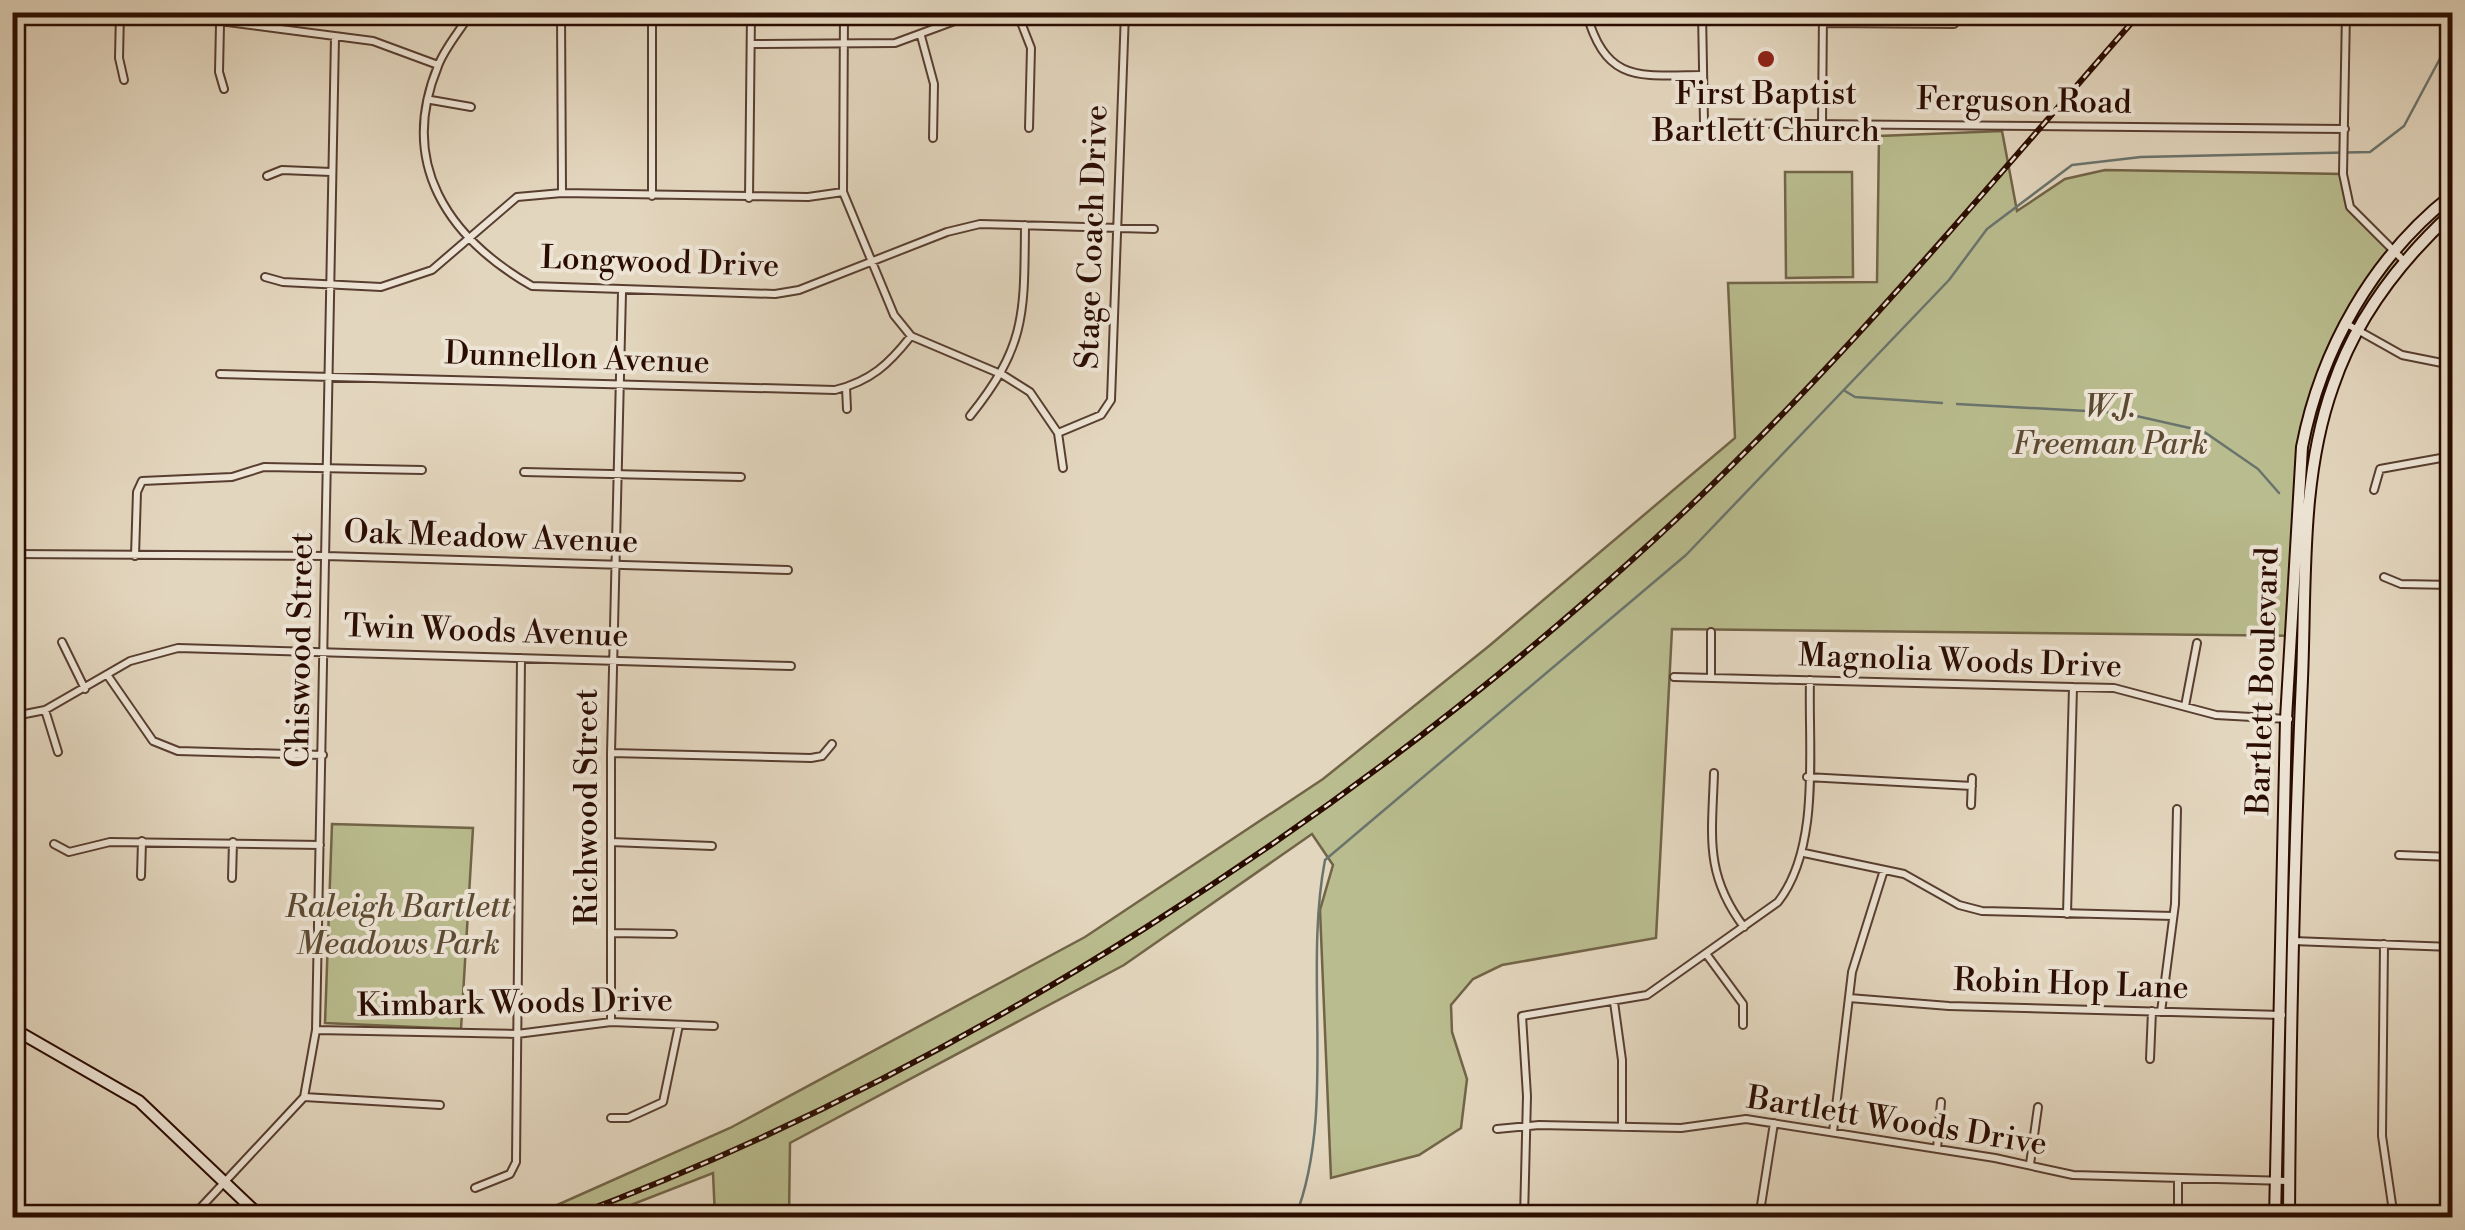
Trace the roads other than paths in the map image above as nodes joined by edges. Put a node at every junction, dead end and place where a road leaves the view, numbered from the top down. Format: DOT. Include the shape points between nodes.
graph roads {
  1 [pos="120,12"];
  2 [pos="150,12"];
  3 [pos="471,12"];
  4 [pos="561,12"];
  5 [pos="652,12"];
  6 [pos="751,12"];
  7 [pos="844,12"];
  8 [pos="979,12"];
  9 [pos="1016,12"];
  10 [pos="1124,12"];
  11 [pos="1586,12"];
  12 [pos="1702,12"];
  13 [pos="1823,12"];
  14 [pos="2346,12"];
  15 [pos="1822,23"];
  16 [pos="220,24"];
  17 [pos="1954,24"];
  18 [pos="921,36"];
  19 [pos="335,37"];
  20 [pos="751,44"];
  21 [pos="844,45"];
  22 [pos="438,66"];
  23 [pos="1700,75"];
  24 [pos="124,80"];
  25 [pos="224,89"];
  26 [pos="430,100"];
  27 [pos="471,107"];
  28 [pos="1822,123"];
  29 [pos="1029,128"];
  30 [pos="2344,129"];
  31 [pos="934,138"];
  32 [pos="332,172"];
  33 [pos="267,176"];
  34 [pos="562,192"];
  35 [pos="843,192"];
  36 [pos="652,196"];
  37 [pos="749,198"];
  38 [pos="2450,205"];
  39 [pos="1024,225"];
  40 [pos="1118,228"];
  41 [pos="1154,229"];
  42 [pos="469,238"];
  43 [pos="2393,252"];
  44 [pos="869,262"];
  45 [pos="2404,262"];
  46 [pos="266,277"];
  47 [pos="329,285"];
  48 [pos="622,292"];
  49 [pos="2345,323"];
  50 [pos="2357,329"];
  51 [pos="911,336"];
  52 [pos="2452,364"];
  53 [pos="220,374"];
  54 [pos="1002,375"];
  55 [pos="331,377"];
  56 [pos="621,384"];
  57 [pos="846,387"];
  58 [pos="847,409"];
  59 [pos="970,416"];
  60 [pos="1058,433"];
  61 [pos="2452,456"];
  62 [pos="329,466"];
  63 [pos="1063,468"];
  64 [pos="422,470"];
  65 [pos="524,472"];
  66 [pos="619,474"];
  67 [pos="741,477"];
  68 [pos="2374,490"];
  69 [pos="12,554"];
  70 [pos="135,556"];
  71 [pos="326,556"];
  72 [pos="615,566"];
  73 [pos="788,570"];
  74 [pos="2384,577"];
  75 [pos="2452,585"];
  76 [pos="1712,632"];
  77 [pos="62,642"];
  78 [pos="2197,643"];
  79 [pos="325,651"];
  80 [pos="521,658"];
  81 [pos="613,660"];
  82 [pos="792,666"];
  83 [pos="108,676"];
  84 [pos="1674,677"];
  85 [pos="1710,678"];
  86 [pos="1810,680"];
  87 [pos="2073,686"];
  88 [pos="85,689"];
  89 [pos="2185,706"];
  90 [pos="46,710"];
  91 [pos="15,716"];
  92 [pos="2286,719"];
  93 [pos="2300,720"];
  94 [pos="832,744"];
  95 [pos="58,752"];
  96 [pos="611,753"];
  97 [pos="323,755"];
  98 [pos="1714,773"];
  99 [pos="1807,776"];
  100 [pos="1971,805"];
  101 [pos="2177,809"];
  102 [pos="142,841"];
  103 [pos="232,842"];
  104 [pos="612,842"];
  105 [pos="54,844"];
  106 [pos="320,845"];
  107 [pos="712,846"];
  108 [pos="1804,853"];
  109 [pos="2399,855"];
  110 [pos="2452,857"];
  111 [pos="1884,870"];
  112 [pos="141,876"];
  113 [pos="232,878"];
  114 [pos="2067,914"];
  115 [pos="2173,916"];
  116 [pos="1744,927"];
  117 [pos="611,933"];
  118 [pos="673,934"];
  119 [pos="2293,941"];
  120 [pos="2384,944"];
  121 [pos="2452,946"];
  122 [pos="1707,955"];
  123 [pos="1849,998"];
  124 [pos="1614,1002"];
  125 [pos="2156,1012"];
  126 [pos="2278,1014"];
  127 [pos="2292,1015"];
  128 [pos="612,1022"];
  129 [pos="680,1025"];
  130 [pos="1742,1025"];
  131 [pos="714,1026"];
  132 [pos="12,1028"];
  133 [pos="316,1030"];
  134 [pos="517,1034"];
  135 [pos="2150,1059"];
  136 [pos="304,1098"];
  137 [pos="1941,1102"];
  138 [pos="440,1105"];
  139 [pos="2038,1107"];
  140 [pos="612,1118"];
  141 [pos="1774,1123"];
  142 [pos="1525,1127"];
  143 [pos="1622,1127"];
  144 [pos="1497,1129"];
  145 [pos="1832,1132"];
  146 [pos="1938,1149"];
  147 [pos="2030,1164"];
  148 [pos="2178,1178"];
  149 [pos="2276,1180"];
  150 [pos="226,1181"];
  151 [pos="2290,1181"];
  152 [pos="474,1188"];
  153 [pos="191,1218"];
  154 [pos="262,1218"];
  155 [pos="1524,1218"];
  156 [pos="1759,1218"];
  157 [pos="2178,1218"];
  158 [pos="2275,1218"];
  159 [pos="2289,1218"];
  160 [pos="2394,1218"];
  1 -- 24 [label="street"];
  2 -- 16 [label="street"];
  3 -- 22 [label="street, Longwood Drive"];
  4 -- 34 [label="street"];
  5 -- 36 [label="street"];
  6 -- 20 [label="street"];
  7 -- 21 [label="street"];
  8 -- 18 [label="street"];
  9 -- 29 [label="street" via="1030,48"];
  10 -- 40 [label="street, Stage Coach Drive"];
  11 -- 23 [label="street" via="1603,56 1622,70"];
  12 -- 23 [label="street"];
  13 -- 15 [label="street"];
  14 -- 30 [label="street"];
  15 -- 17 [label="street"];
  15 -- 28 [label="street"];
  16 -- 19 [label="street"];
  16 -- 25 [label="street"];
  18 -- 21 [label="street"];
  18 -- 31 [label="street" via="934,84"];
  19 -- 22 [label="street" via="372,40"];
  19 -- 32 [label="street, Chiswood Street"];
  20 -- 21 [label="street"];
  20 -- 37 [label="street"];
  21 -- 35 [label="street"];
  22 -- 26 [label="street, Longwood Drive"];
  23 -- 28 [label="street, Ferguson Road" via="1704,123"];
  26 -- 27 [label="street"];
  26 -- 42 [label="street, Longwood Drive" via="423,149 430,180"];
  28 -- 30 [label="street, Ferguson Road"];
  30 -- 43 [label="street" via="2350,206"];
  32 -- 33 [label="street" via="282,170"];
  32 -- 47 [label="street, Chiswood Street"];
  34 -- 36 [label="street"];
  34 -- 42 [label="street" via="517,197"];
  35 -- 37 [label="street"];
  35 -- 44 [label="street"];
  36 -- 37 [label="street"];
  38 -- 43 [label="main road, Bartlett Boulevard"];
  38 -- 45 [label="main road, Bartlett Boulevard"];
  39 -- 40 [label="street, Longwood Drive"];
  39 -- 44 [label="street, Longwood Drive" via="980,224"];
  39 -- 54 [label="street" via="1024,307"];
  40 -- 41 [label="street, Longwood Drive"];
  40 -- 60 [label="street, Stage Coach Drive" via="1111,400 1102,415"];
  42 -- 47 [label="street" via="432,270 382,287"];
  42 -- 48 [label="street, Longwood Drive" via="532,286"];
  43 -- 45 [label="street"];
  43 -- 49 [label="main road, Bartlett Boulevard"];
  44 -- 48 [label="street, Longwood Drive" via="775,294"];
  44 -- 51 [label="street"];
  45 -- 50 [label="main road, Bartlett Boulevard"];
  46 -- 47 [label="street"];
  47 -- 55 [label="street, Chiswood Street"];
  48 -- 56 [label="street, Richwood Street"];
  49 -- 50 [label="street"];
  49 -- 92 [label="main road, Bartlett Boulevard" via="2307,419 2298,472"];
  50 -- 52 [label="street" via="2413,359"];
  50 -- 93 [label="main road, Bartlett Boulevard" via="2328,402 2312,483"];
  51 -- 54 [label="street"];
  51 -- 57 [label="street, Dunnellon Avenue" via="889,364"];
  53 -- 55 [label="street, Dunnellon Avenue"];
  54 -- 59 [label="street"];
  54 -- 60 [label="street" via="1030,392"];
  55 -- 56 [label="street, Dunnellon Avenue"];
  55 -- 62 [label="street, Chiswood Street"];
  56 -- 57 [label="street, Dunnellon Avenue"];
  56 -- 66 [label="street, Richwood Street"];
  57 -- 58 [label="street"];
  60 -- 63 [label="street"];
  61 -- 68 [label="street" via="2380,470"];
  62 -- 64 [label="street"];
  62 -- 70 [label="street" via="142,480"];
  62 -- 71 [label="street, Chiswood Street"];
  65 -- 66 [label="street"];
  66 -- 67 [label="street"];
  66 -- 72 [label="street, Richwood Street"];
  69 -- 70 [label="street, Oak Meadow Avenue"];
  70 -- 71 [label="street, Oak Meadow Avenue"];
  71 -- 72 [label="street, Oak Meadow Avenue"];
  71 -- 79 [label="street, Chiswood Street"];
  72 -- 73 [label="street, Oak Meadow Avenue"];
  72 -- 81 [label="street, Richwood Street"];
  74 -- 75 [label="street"];
  76 -- 85 [label="street"];
  77 -- 88 [label="street"];
  78 -- 89 [label="street"];
  79 -- 80 [label="street, Twin Woods Avenue"];
  79 -- 83 [label="street, Twin Woods Avenue" via="178,648 130,661"];
  79 -- 97 [label="street, Chiswood Street"];
  80 -- 81 [label="street, Twin Woods Avenue"];
  80 -- 134 [label="street"];
  81 -- 82 [label="street, Twin Woods Avenue"];
  81 -- 96 [label="street, Richwood Street"];
  83 -- 88 [label="street, Twin Woods Avenue"];
  83 -- 97 [label="street" via="154,741 178,751"];
  84 -- 85 [label="street, Magnolia Woods Drive"];
  85 -- 86 [label="street, Magnolia Woods Drive"];
  86 -- 87 [label="street, Magnolia Woods Drive"];
  86 -- 99 [label="street"];
  87 -- 89 [label="street, Magnolia Woods Drive" via="2121,688"];
  87 -- 114 [label="street"];
  88 -- 90 [label="street, Twin Woods Avenue"];
  89 -- 92 [label="street, Magnolia Woods Drive"];
  90 -- 91 [label="street, Twin Woods Avenue"];
  90 -- 95 [label="street"];
  92 -- 93 [label="street, Magnolia Woods Drive"];
  92 -- 126 [label="main road, Bartlett Boulevard"];
  93 -- 119 [label="main road, Bartlett Boulevard"];
  94 -- 96 [label="street" via="811,758"];
  96 -- 104 [label="street, Richwood Street"];
  97 -- 106 [label="street, Chiswood Street"];
  98 -- 116 [label="street" via="1714,871"];
  99 -- 100 [label="street" via="1972,782"];
  99 -- 108 [label="street"];
  101 -- 115 [label="street"];
  102 -- 103 [label="street"];
  102 -- 105 [label="street" via="69,852"];
  102 -- 112 [label="street"];
  103 -- 106 [label="street"];
  103 -- 113 [label="street"];
  104 -- 107 [label="street"];
  104 -- 117 [label="street, Richwood Street"];
  106 -- 133 [label="street, Chiswood Street"];
  108 -- 111 [label="street"];
  108 -- 116 [label="street" via="1778,902"];
  109 -- 110 [label="street"];
  111 -- 114 [label="street" via="1975,910"];
  111 -- 123 [label="street" via="1855,957"];
  114 -- 115 [label="street"];
  115 -- 125 [label="street"];
  116 -- 122 [label="street"];
  117 -- 118 [label="street"];
  117 -- 128 [label="street, Richwood Street"];
  119 -- 120 [label="street"];
  119 -- 127 [label="main road, Bartlett Boulevard"];
  120 -- 121 [label="street"];
  120 -- 160 [label="street" via="2382,1130"];
  122 -- 124 [label="street" via="1660,989"];
  122 -- 130 [label="street" via="1743,1004"];
  123 -- 125 [label="street, Robin Hop Lane"];
  123 -- 145 [label="street"];
  124 -- 142 [label="street" via="1522,1016"];
  124 -- 143 [label="street"];
  125 -- 126 [label="street, Robin Hop Lane"];
  125 -- 135 [label="street"];
  126 -- 127 [label="street, Robin Hop Lane"];
  126 -- 149 [label="main road, Bartlett Boulevard"];
  127 -- 151 [label="main road, Bartlett Boulevard"];
  128 -- 129 [label="street, Kimbark Woods Drive"];
  128 -- 134 [label="street, Kimbark Woods Drive"];
  129 -- 131 [label="street, Kimbark Woods Drive"];
  129 -- 140 [label="street" via="663,1102"];
  132 -- 150 [label="main road" via="139,1101"];
  133 -- 134 [label="street, Kimbark Woods Drive"];
  133 -- 136 [label="street, Chiswood Street"];
  134 -- 152 [label="street" via="516,1162 510,1174"];
  136 -- 138 [label="street"];
  136 -- 150 [label="street"];
  137 -- 146 [label="street"];
  139 -- 147 [label="street"];
  141 -- 143 [label="street, Bartlett Woods Drive" via="1734,1119 1680,1128"];
  141 -- 145 [label="street, Bartlett Woods Drive"];
  141 -- 156 [label="street"];
  142 -- 143 [label="street, Bartlett Woods Drive"];
  142 -- 144 [label="street, Bartlett Woods Drive"];
  142 -- 155 [label="street"];
  145 -- 146 [label="street, Bartlett Woods Drive"];
  146 -- 147 [label="street, Bartlett Woods Drive"];
  147 -- 148 [label="street, Bartlett Woods Drive" via="2073,1176"];
  148 -- 149 [label="street, Bartlett Woods Drive"];
  148 -- 157 [label="street"];
  149 -- 151 [label="street, Bartlett Woods Drive"];
  149 -- 158 [label="main road, Bartlett Boulevard"];
  150 -- 153 [label="street"];
  150 -- 154 [label="main road"];
  151 -- 159 [label="main road, Bartlett Boulevard"];
}
